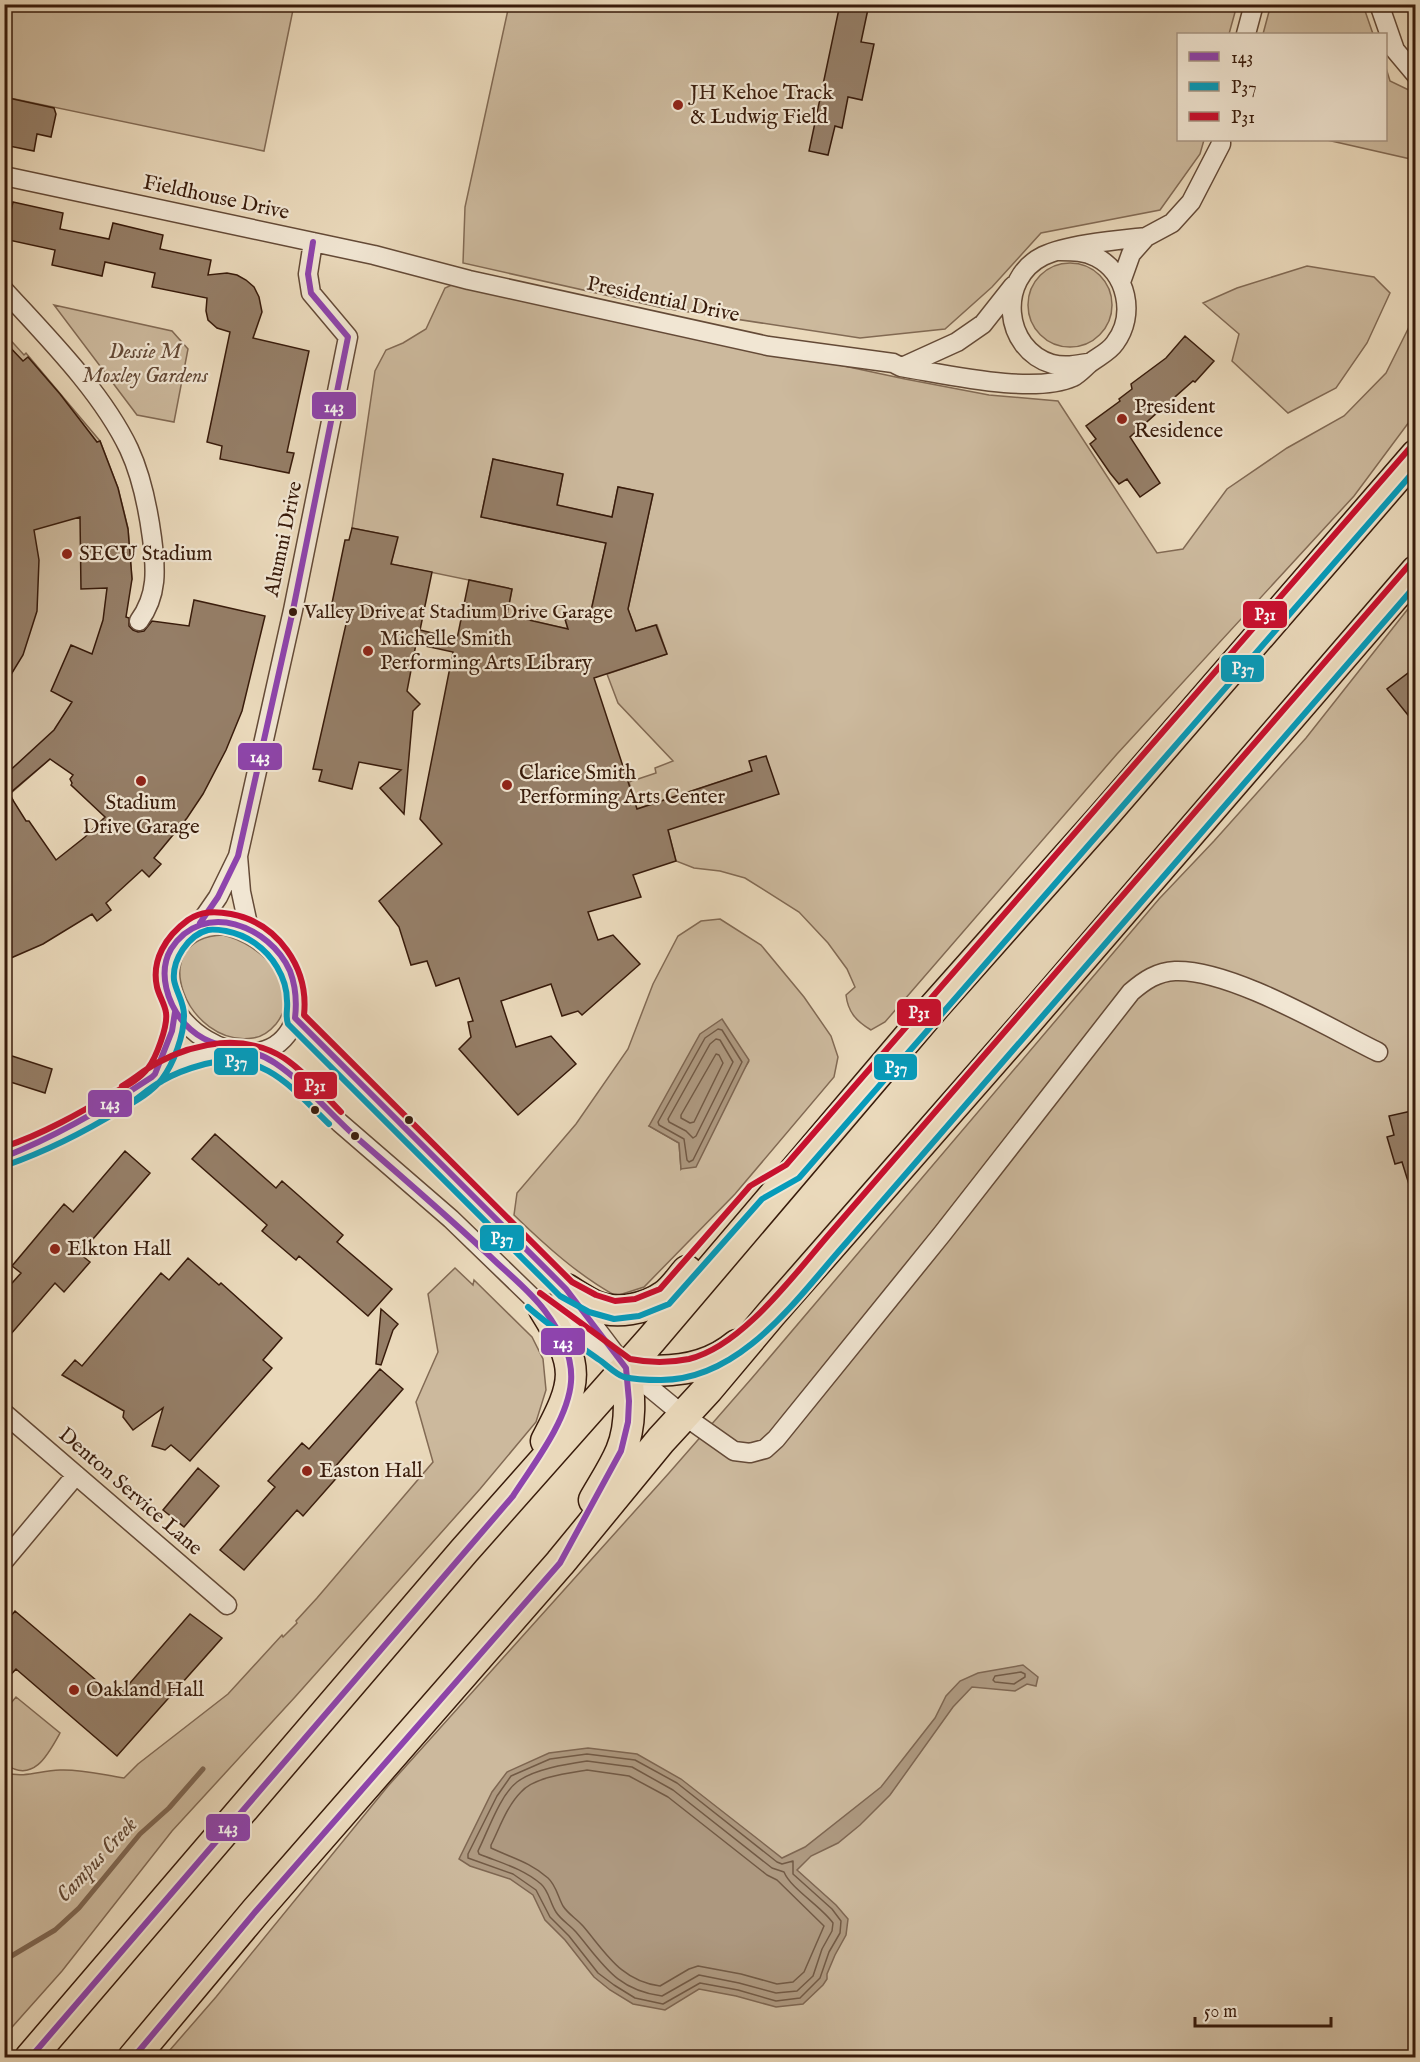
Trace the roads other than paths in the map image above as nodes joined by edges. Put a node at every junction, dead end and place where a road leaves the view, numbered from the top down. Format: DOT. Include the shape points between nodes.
graph roads {
  1 [pos="1254,4"];
  2 [pos="1379,4"];
  3 [pos="1246,33"];
  4 [pos="1416,75"];
  5 [pos="1221,142"];
  6 [pos="4,176"];
  7 [pos="1146,237"];
  8 [pos="313,242"];
  9 [pos="1060,251"];
  10 [pos="418,266"];
  11 [pos="1121,282"];
  12 [pos="1016,283"];
  13 [pos="4,290"];
  14 [pos="1091,362"];
  15 [pos="901,367"];
  16 [pos="1416,455"];
  17 [pos="1416,571"];
  18 [pos="139,621"];
  19 [pos="238,856"];
  20 [pos="201,923"];
  21 [pos="249,929"];
  22 [pos="175,1012"];
  23 [pos="295,1018"];
  24 [pos="241,1051"];
  25 [pos="1378,1052"];
  26 [pos="155,1074"];
  27 [pos="4,1157"];
  28 [pos="792,1172"];
  29 [pos="566,1289"];
  30 [pos="544,1309"];
  31 [pos="771,1314"];
  32 [pos="626,1368"];
  33 [pos="4,1413"];
  34 [pos="683,1415"];
  35 [pos="76,1475"];
  36 [pos="513,1496"];
  37 [pos="4,1561"];
  38 [pos="560,1563"];
  39 [pos="227,1605"];
  40 [pos="30,2058"];
  41 [pos="133,2058"];
  1 -- 3 [label="street"];
  2 -- 4 [label="street" via="1395,50"];
  5 -- 7 [label="street" via="1191,202 1172,223"];
  6 -- 8 [label="street, Fieldhouse Drive"];
  7 -- 9 [label="street"];
  7 -- 11 [label="street" via="1131,254"];
  8 -- 10 [label="street, Fieldhouse Drive"];
  8 -- 19 [label="street, Alumni Drive" via="308,274 311,293 348,337"];
  9 -- 11 [label="street" via="1096,257"];
  9 -- 12 [label="street" via="1042,256 1027,267"];
  10 -- 15 [label="street, Presidential Drive" via="768,346"];
  11 -- 14 [label="street" via="1127,314 1123,330 1115,344"];
  12 -- 14 [label="street" via="1011,302 1012,322 1020,340 1034,355 1052,364"];
  12 -- 15 [label="street" via="983,324 957,342"];
  13 -- 18 [label="street" via="87,384 129,449 150,521 156,578 148,607"];
  14 -- 15 [label="street, Presidential Drive" via="1073,377 1044,384 1011,384"];
  16 -- 28 [label="main road"];
  17 -- 31 [label="main road"];
  19 -- 20 [label="street"];
  19 -- 21 [label="street"];
  20 -- 21 [label="street" via="226,922"];
  20 -- 22 [label="street" via="175,944 166,966 166,986"];
  21 -- 23 [label="street" via="268,943 291,971 297,997"];
  22 -- 24 [label="street" via="211,1043"];
  22 -- 26 [label="street"];
  23 -- 24 [label="street" via="275,1046"];
  23 -- 29 [label="street"];
  24 -- 26 [label="street" via="180,1062"];
  24 -- 30 [label="street" via="263,1056 283,1068 444,1212"];
  25 -- 34 [label="street" via="1230,982 1176,971 1146,978 777,1439 765,1449 750,1453 734,1451"];
  26 -- 27 [label="street" via="44,1141"];
  28 -- 29 [label="main road" via="756,1192 665,1296 645,1306 609,1310"];
  28 -- 32 [label="main road"];
  29 -- 32 [label="street"];
  30 -- 32 [label="street"];
  30 -- 36 [label="main road" via="568,1353 570,1386 561,1413"];
  31 -- 32 [label="main road" via="733,1348 712,1360 662,1371"];
  31 -- 34 [label="main road"];
  32 -- 34 [label="street"];
  32 -- 36 [label="main road"];
  32 -- 38 [label="main road" via="628,1422 621,1451"];
  33 -- 35 [label="street, Denton Service Lane"];
  34 -- 38 [label="main road"];
  35 -- 37 [label="street"];
  35 -- 39 [label="street, Denton Service Lane"];
  36 -- 40 [label="main road"];
  38 -- 41 [label="main road"];
}
